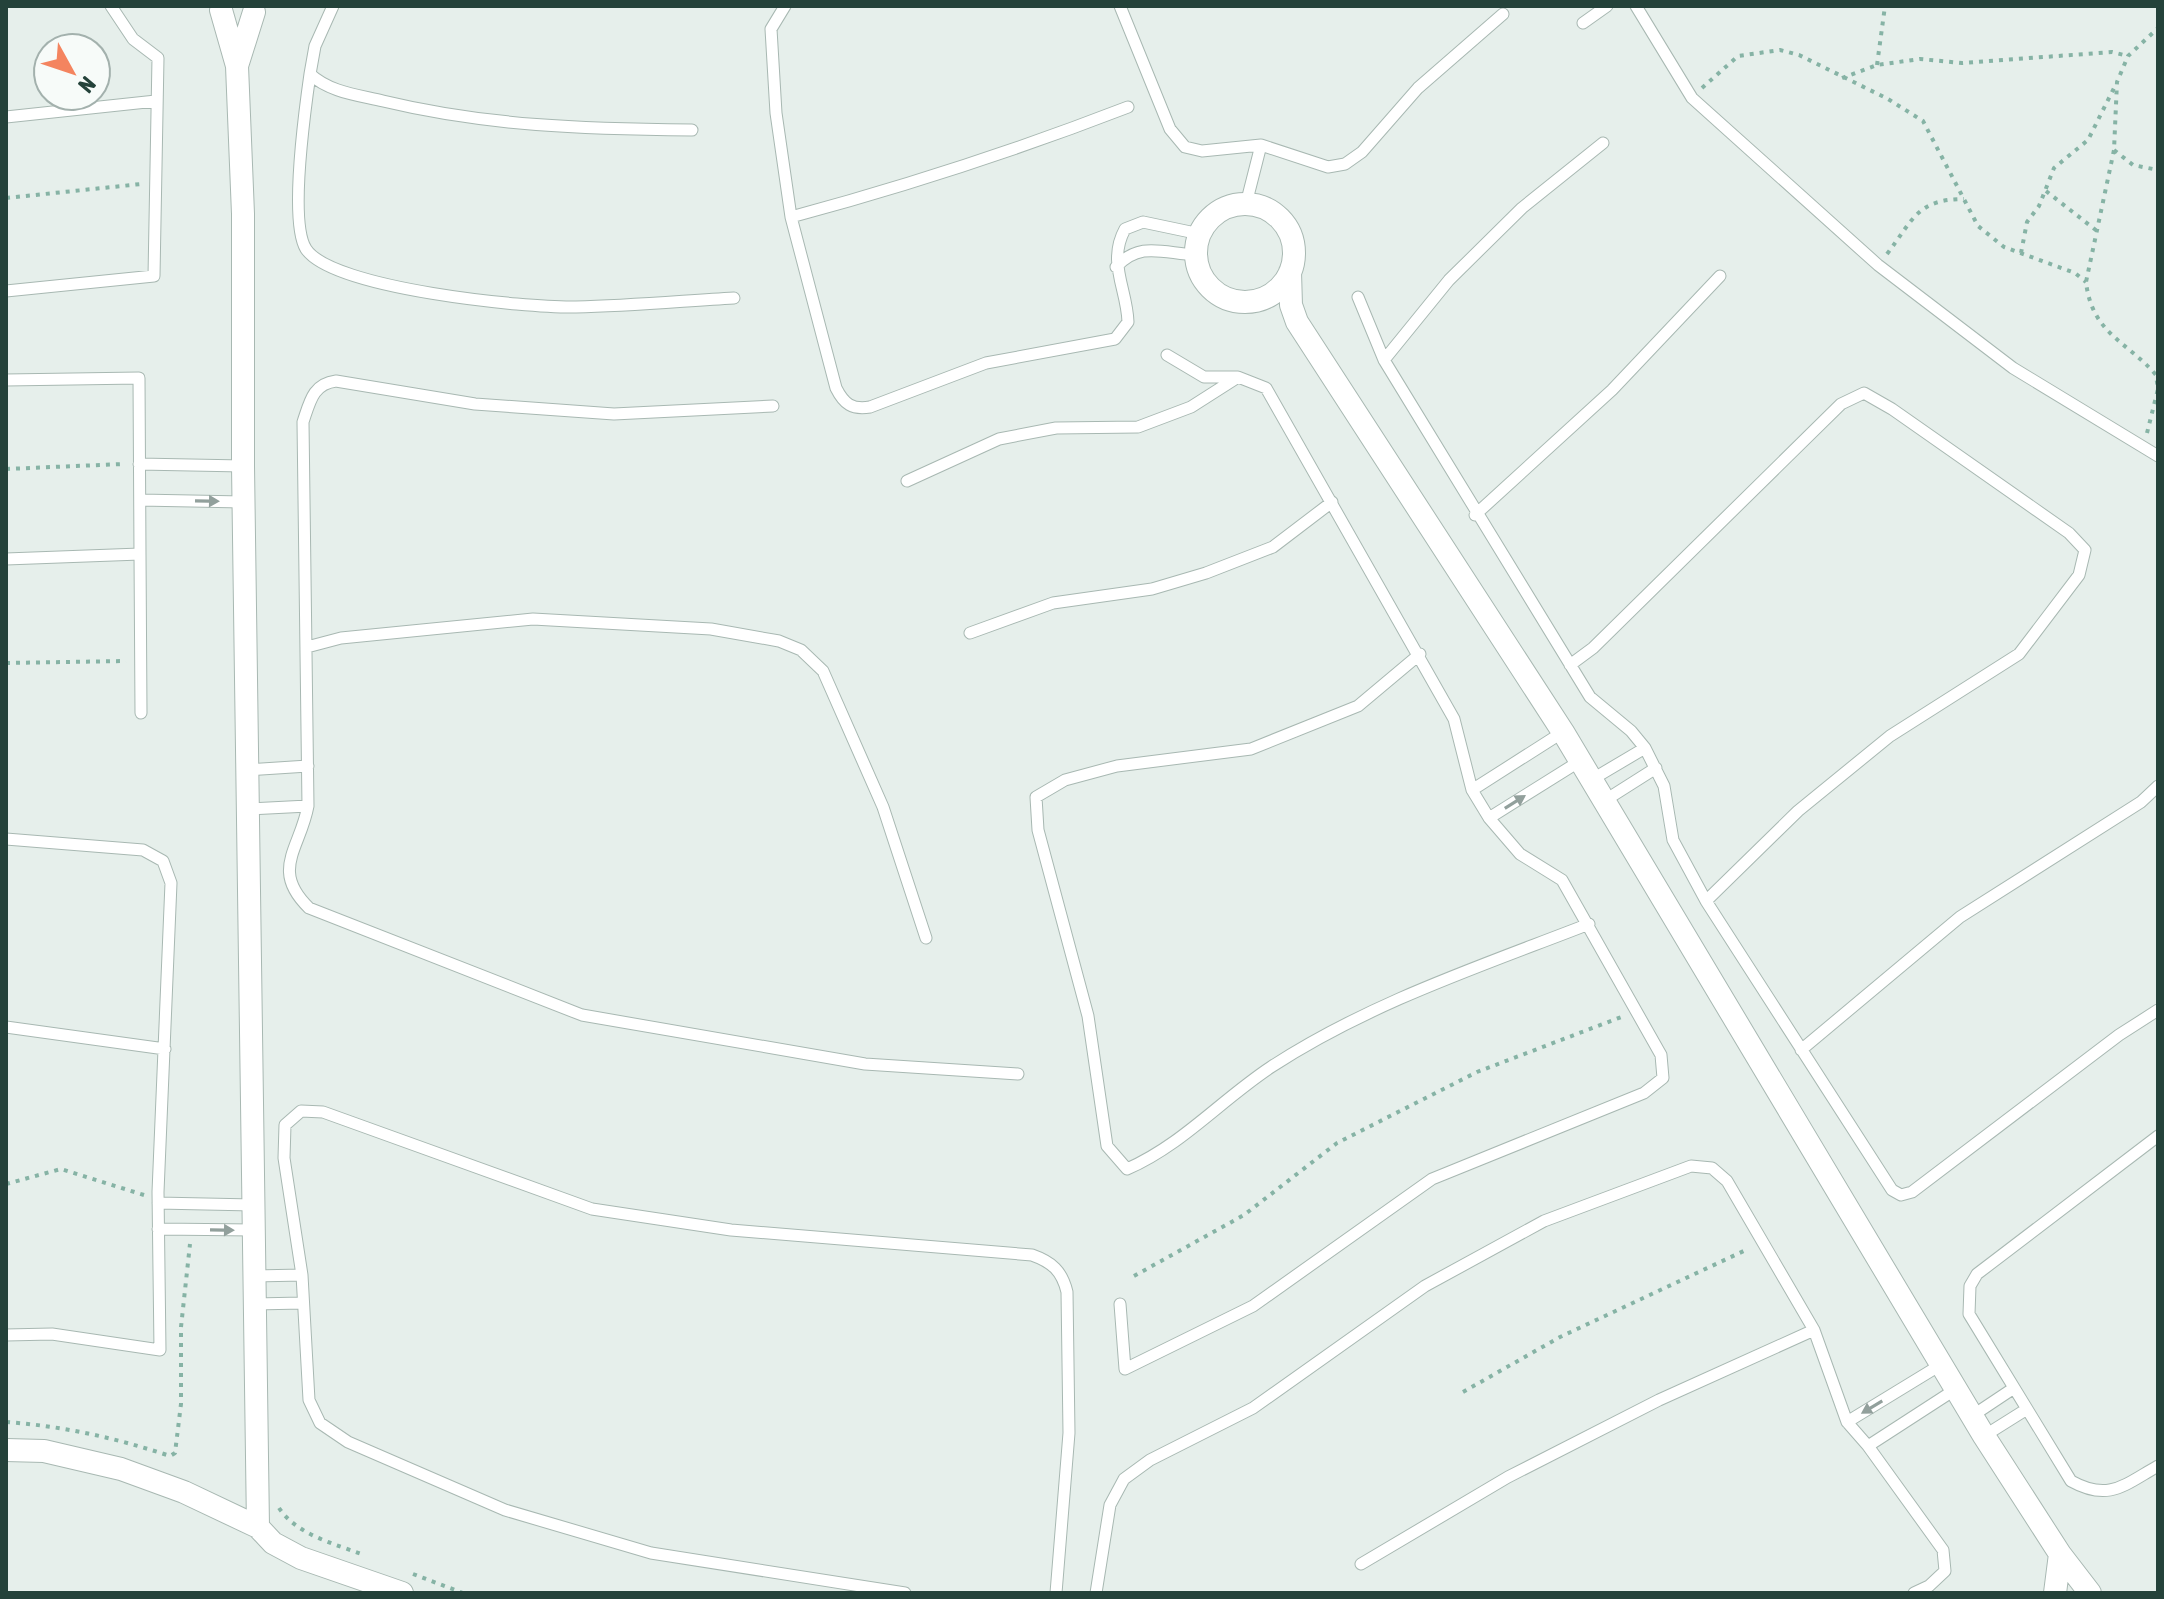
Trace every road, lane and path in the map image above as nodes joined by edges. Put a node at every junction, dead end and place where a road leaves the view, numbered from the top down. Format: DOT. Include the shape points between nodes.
graph roads {
  1 [pos="111,6"];
  2 [pos="333,6"];
  3 [pos="785,6"];
  4 [pos="1120,6"];
  5 [pos="1607,6"];
  6 [pos="1636,6"];
  7 [pos="1885,6"];
  8 [pos="218,8"];
  9 [pos="260,9"];
  10 [pos="1503,14"];
  11 [pos="1583,23"];
  12 [pos="2158,28"];
  13 [pos="2128,56"];
  14 [pos="1877,65"];
  15 [pos="237,66"];
  16 [pos="310,74"];
  17 [pos="1841,78"];
  18 [pos="2117,82"];
  19 [pos="1692,98"];
  20 [pos="156,101"];
  21 [pos="1128,107"];
  22 [pos="6,117"];
  23 [pos="692,130"];
  24 [pos="1603,143"];
  25 [pos="1261,145"];
  26 [pos="2114,150"];
  27 [pos="2158,170"];
  28 [pos="155,182"];
  29 [pos="2046,191"];
  30 [pos="6,198"];
  31 [pos="1964,199"];
  32 [pos="1246,204"];
  33 [pos="791,217"];
  34 [pos="2097,231"];
  35 [pos="1198,245"];
  36 [pos="2021,253"];
  37 [pos="1878,265"];
  38 [pos="1116,267"];
  39 [pos="1290,272"];
  40 [pos="1720,276"];
  41 [pos="2086,282"];
  42 [pos="6,291"];
  43 [pos="1358,297"];
  44 [pos="734,298"];
  45 [pos="1252,302"];
  46 [pos="1297,322"];
  47 [pos="1167,355"];
  48 [pos="1384,360"];
  49 [pos="1238,377"];
  50 [pos="6,380"];
  51 [pos="773,406"];
  52 [pos="2143,448"];
  53 [pos="2158,456"];
  54 [pos="139,464"];
  55 [pos="243,466"];
  56 [pos="6,469"];
  57 [pos="907,481"];
  58 [pos="140,500"];
  59 [pos="243,502"];
  60 [pos="1332,502"];
  61 [pos="1475,515"];
  62 [pos="140,554"];
  63 [pos="6,559"];
  64 [pos="970,633"];
  65 [pos="307,647"];
  66 [pos="1420,654"];
  67 [pos="140,660"];
  68 [pos="6,663"];
  69 [pos="1570,665"];
  70 [pos="141,713"];
  71 [pos="1563,732"];
  72 [pos="1645,748"];
  73 [pos="308,766"];
  74 [pos="1656,768"];
  75 [pos="247,770"];
  76 [pos="1586,771"];
  77 [pos="2158,786"];
  78 [pos="1472,790"];
  79 [pos="1603,801"];
  80 [pos="308,806"];
  81 [pos="247,809"];
  82 [pos="1489,818"];
  83 [pos="6,839"];
  84 [pos="1706,901"];
  85 [pos="1589,924"];
  86 [pos="926,938"];
  87 [pos="2158,1010"];
  88 [pos="1638,1011"];
  89 [pos="6,1027"];
  90 [pos="165,1049"];
  91 [pos="1801,1050"];
  92 [pos="1018,1074"];
  93 [pos="2158,1136"];
  94 [pos="6,1184"];
  95 [pos="158,1197"];
  96 [pos="253,1205"];
  97 [pos="158,1229"];
  98 [pos="192,1230"];
  99 [pos="254,1230"];
  100 [pos="1764,1241"];
  101 [pos="302,1275"];
  102 [pos="254,1276"];
  103 [pos="1134,1276"];
  104 [pos="302,1303"];
  105 [pos="255,1304"];
  106 [pos="1120,1304"];
  107 [pos="1814,1330"];
  108 [pos="6,1335"];
  109 [pos="1942,1364"];
  110 [pos="2014,1388"];
  111 [pos="1956,1389"];
  112 [pos="1463,1392"];
  113 [pos="2027,1409"];
  114 [pos="1972,1416"];
  115 [pos="6,1422"];
  116 [pos="1847,1422"];
  117 [pos="1984,1436"];
  118 [pos="1868,1446"];
  119 [pos="6,1450"];
  120 [pos="2158,1466"];
  121 [pos="277,1506"];
  122 [pos="258,1527"];
  123 [pos="2060,1554"];
  124 [pos="367,1556"];
  125 [pos="1361,1564"];
  126 [pos="405,1582"];
  127 [pos="463,1593"];
  128 [pos="905,1593"];
  129 [pos="1056,1593"];
  130 [pos="1096,1593"];
  131 [pos="1914,1593"];
  132 [pos="2055,1593"];
  133 [pos="2090,1593"];
  1 -- 20 [label="lane" via="133,39 158,58"];
  2 -- 16 [label="lane" via="315,46"];
  3 -- 33 [label="lane" via="771,29"];
  4 -- 25 [label="lane" via="1177,140 1202,151"];
  5 -- 11 [label="lane"];
  6 -- 19 [label="lane"];
  7 -- 14 [label="path"];
  8 -- 9 [label="street" via="238,14"];
  8 -- 15 [label="street"];
  9 -- 15 [label="street"];
  10 -- 25 [label="lane" via="1418,88 1345,164 1310,164"];
  12 -- 13 [label="path"];
  13 -- 14 [label="path" via="2112,52"];
  13 -- 18 [label="path"];
  14 -- 17 [label="path"];
  15 -- 55 [label="street"];
  16 -- 23 [label="lane" via="339,91 422,110 553,128"];
  16 -- 44 [label="lane" via="299,233 307,252 332,268 400,289 572,307"];
  17 -- 19 [label="path" via="1780,50 1738,56"];
  17 -- 31 [label="path" via="1923,121"];
  18 -- 26 [label="path"];
  18 -- 29 [label="path" via="2088,140 2054,168"];
  19 -- 37 [label="lane"];
  20 -- 22 [label="lane"];
  20 -- 28 [label="lane"];
  21 -- 33 [label="lane" via="990,159"];
  24 -- 48 [label="lane" via="1522,208 1470,259"];
  25 -- 32 [label="lane"];
  26 -- 27 [label="path" via="2133,165"];
  26 -- 34 [label="path"];
  28 -- 30 [label="path"];
  28 -- 42 [label="lane" via="154,276"];
  29 -- 34 [label="path"];
  29 -- 36 [label="path" via="2027,222"];
  31 -- 36 [label="path" via="1978,226"];
  31 -- 37 [label="path" via="1939,199 1925,206"];
  32 -- 35 [label="street" via="1218,212"];
  32 -- 39 [label="street" via="1269,210 1286,226 1294,248"];
  33 -- 38 [label="lane" via="836,388 842,400 860,409 986,363 1115,339 1128,322"];
  34 -- 41 [label="path"];
  35 -- 38 [label="lane" via="1139,250"];
  35 -- 38 [label="lane" via="1153,223 1134,224 1121,238"];
  35 -- 45 [label="street" via="1200,273 1210,288 1233,301"];
  36 -- 41 [label="path"];
  37 -- 52 [label="lane" via="2013,368"];
  39 -- 45 [label="street" via="1275,292"];
  39 -- 46 [label="street"];
  40 -- 61 [label="lane" via="1612,390"];
  41 -- 52 [label="path" via="2088,299 2104,330 2156,375 2158,389"];
  43 -- 48 [label="lane"];
  45 -- 46 [label="street"];
  46 -- 71 [label="street"];
  47 -- 49 [label="lane" via="1204,377"];
  48 -- 61 [label="lane"];
  49 -- 57 [label="lane" via="1191,407 1138,427 1056,428 999,439"];
  49 -- 60 [label="lane" via="1266,388"];
  50 -- 54 [label="lane" via="139,378"];
  51 -- 65 [label="lane" via="614,414 475,404 323,383 303,422"];
  52 -- 53 [label="lane"];
  54 -- 55 [label="lane"];
  54 -- 56 [label="path"];
  54 -- 58 [label="lane"];
  55 -- 59 [label="street"];
  58 -- 59 [label="lane, one-way"];
  58 -- 62 [label="lane"];
  59 -- 75 [label="street"];
  60 -- 64 [label="lane" via="1273,547 1206,573 1152,589 1053,603"];
  60 -- 66 [label="lane"];
  61 -- 69 [label="lane"];
  62 -- 63 [label="lane"];
  62 -- 67 [label="lane"];
  65 -- 73 [label="lane"];
  65 -- 86 [label="lane" via="341,638 533,619 711,629 801,650 823,671 883,807"];
  66 -- 78 [label="lane" via="1454,719"];
  66 -- 85 [label="lane" via="1358,706 1251,749 1117,766 1065,780 1036,797 1038,830 1088,1016 1107,1146 1127,1169 1159,1155 1270,1068 1373,1010"];
  67 -- 68 [label="path"];
  67 -- 70 [label="lane"];
  69 -- 72 [label="lane" via="1590,697"];
  69 -- 84 [label="lane" via="1841,404 1864,393 2069,533 2085,550 2079,575 2019,654 1890,736 1798,811"];
  71 -- 76 [label="street"];
  71 -- 78 [label="lane"];
  72 -- 74 [label="lane"];
  72 -- 76 [label="lane"];
  73 -- 75 [label="lane"];
  73 -- 80 [label="lane"];
  74 -- 79 [label="lane"];
  74 -- 84 [label="lane" via="1669,803 1673,840"];
  75 -- 81 [label="street"];
  76 -- 79 [label="street"];
  82 -- 76 [label="lane, one-way"];
  77 -- 91 [label="lane" via="1960,917"];
  78 -- 82 [label="lane"];
  79 -- 109 [label="street"];
  80 -- 81 [label="lane"];
  80 -- 92 [label="lane" via="288,868 296,895 309,908 582,1015 865,1064"];
  81 -- 96 [label="street"];
  82 -- 85 [label="lane" via="1520,854 1562,880"];
  83 -- 90 [label="lane" via="143,850 163,861 171,883"];
  84 -- 91 [label="lane"];
  85 -- 88 [label="lane"];
  87 -- 91 [label="lane" via="1901,1195 1882,1179"];
  88 -- 103 [label="path" via="1477,1072 1337,1143 1244,1215"];
  88 -- 106 [label="lane" via="1661,1055 1663,1078 1644,1093 1432,1179 1253,1306 1125,1369"];
  89 -- 90 [label="lane"];
  90 -- 95 [label="lane"];
  93 -- 110 [label="lane" via="1977,1274 1970,1286 1969,1314"];
  94 -- 95 [label="path" via="61,1169"];
  95 -- 96 [label="lane"];
  95 -- 97 [label="lane"];
  96 -- 99 [label="street"];
  97 -- 98 [label="lane"];
  97 -- 108 [label="lane" via="160,1350 52,1334"];
  98 -- 99 [label="lane, one-way"];
  98 -- 115 [label="path" via="175,1453 170,1456 55,1425"];
  99 -- 102 [label="street"];
  100 -- 107 [label="lane"];
  100 -- 112 [label="path" via="1560,1337"];
  100 -- 130 [label="lane" via="1727,1181 1712,1168 1691,1166 1544,1221 1425,1286 1253,1408 1150,1460 1124,1479 1110,1505"];
  101 -- 102 [label="lane"];
  101 -- 104 [label="lane"];
  101 -- 129 [label="lane" via="284,1158 285,1125 301,1111 323,1112 592,1209 731,1230 1032,1255 1048,1261 1059,1271 1067,1292 1069,1433"];
  102 -- 105 [label="street"];
  104 -- 105 [label="lane"];
  104 -- 128 [label="lane" via="309,1400 320,1423 348,1442 505,1510 651,1553"];
  105 -- 122 [label="street"];
  107 -- 116 [label="lane"];
  107 -- 125 [label="lane" via="1508,1477"];
  109 -- 111 [label="street"];
  109 -- 116 [label="lane, one-way"];
  110 -- 113 [label="lane"];
  110 -- 114 [label="lane"];
  111 -- 114 [label="street"];
  111 -- 118 [label="lane"];
  113 -- 117 [label="lane"];
  113 -- 120 [label="lane" via="2071,1481 2091,1492 2112,1492"];
  114 -- 117 [label="street"];
  116 -- 118 [label="lane"];
  117 -- 123 [label="street"];
  118 -- 131 [label="lane" via="1943,1550 1945,1571"];
  119 -- 122 [label="street" via="44,1451 121,1469"];
  121 -- 124 [label="path" via="286,1519 312,1535"];
  122 -- 126 [label="street" via="273,1543 301,1558"];
  123 -- 132 [label="street"];
  123 -- 133 [label="street"];
  126 -- 127 [label="path"];
}
